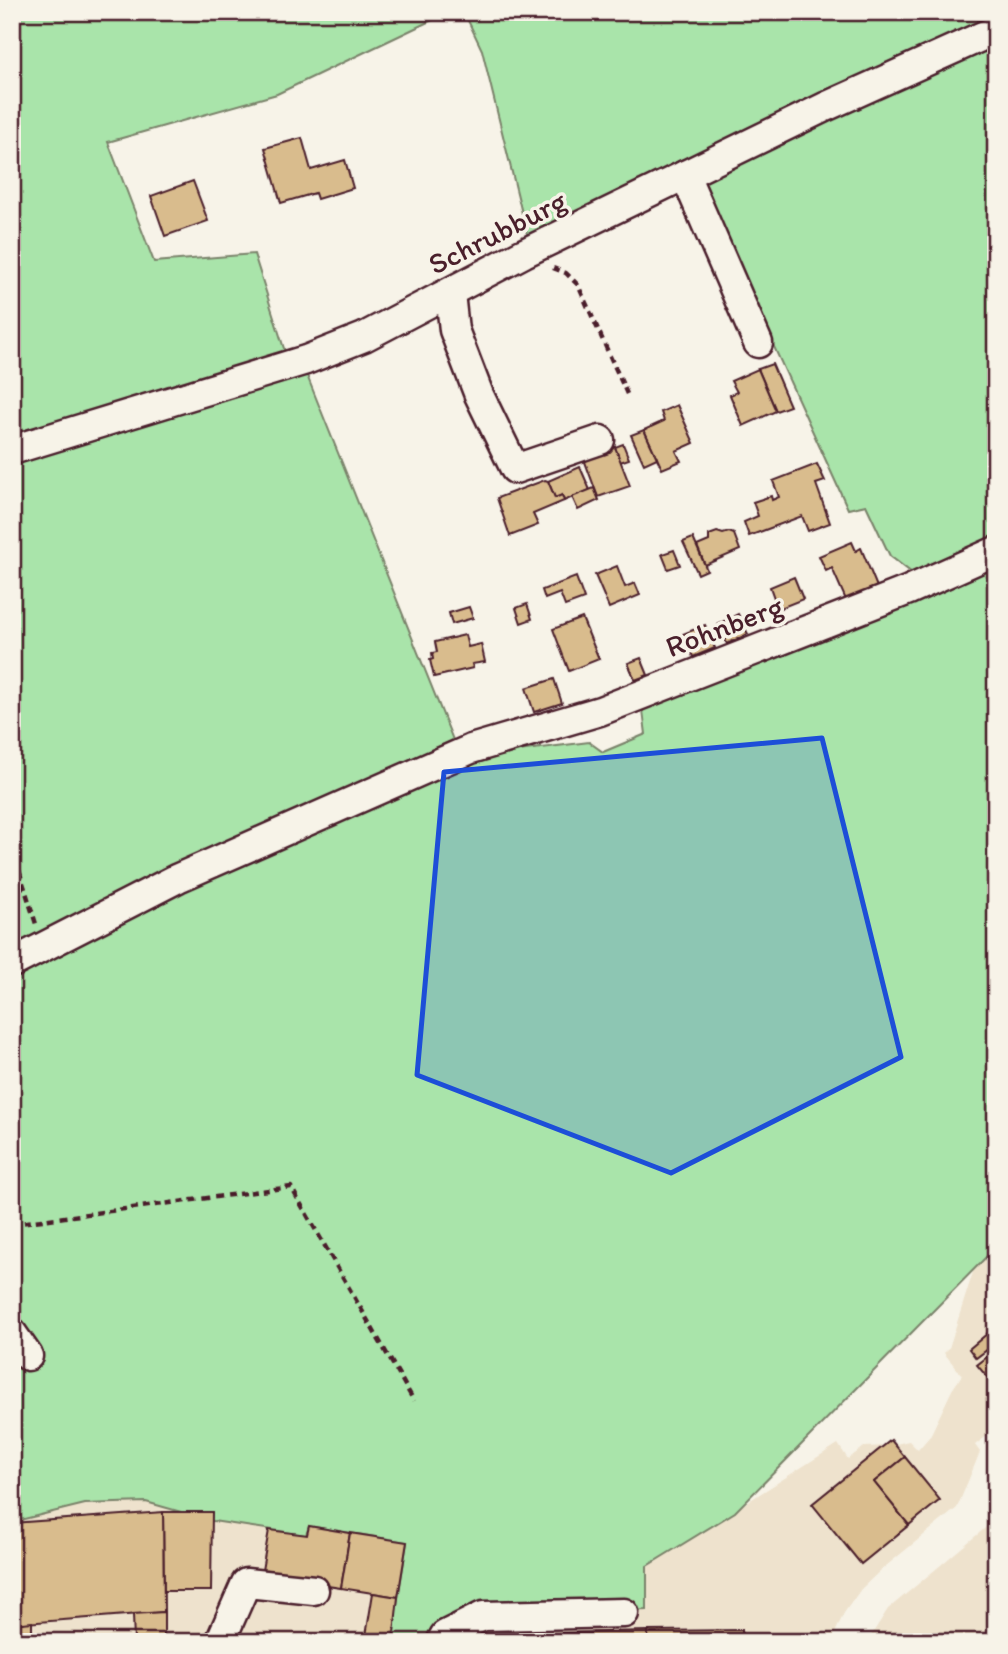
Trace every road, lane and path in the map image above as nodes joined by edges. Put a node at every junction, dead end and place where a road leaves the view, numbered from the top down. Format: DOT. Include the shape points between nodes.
graph roads {
  1 [pos="996,30"];
  2 [pos="685,175"];
  3 [pos="524,254"];
  4 [pos="450,293"];
  5 [pos="758,343"];
  6 [pos="627,394"];
  7 [pos="600,440"];
  8 [pos="12,450"];
  9 [pos="996,551"];
  10 [pos="12,848"];
  11 [pos="43,948"];
  12 [pos="12,964"];
  13 [pos="12,1224"];
  14 [pos="414,1401"];
  15 [pos="314,1590"];
  16 [pos="624,1613"];
  17 [pos="220,1642"];
  18 [pos="441,1642"];
  1 -- 2 [label="street, Schrubburg"];
  2 -- 3 [label="street, Schrubburg"];
  2 -- 5 [label="street"];
  3 -- 4 [label="street, Schrubburg"];
  3 -- 6 [label="path" via="532,270 554,268 578,285"];
  4 -- 7 [label="street" via="454,330 515,469"];
  4 -- 8 [label="street, Schrubburg" via="364,337 306,360"];
  9 -- 11 [label="street, Rohnberg" via="909,590 600,711 471,749 178,878"];
  10 -- 11 [label="path"];
  11 -- 12 [label="street, Rohnberg"];
  13 -- 14 [label="path" via="291,1186"];
  15 -- 17 [label="street" via="246,1583"];
  16 -- 18 [label="street" via="483,1616 445,1634"];
}
